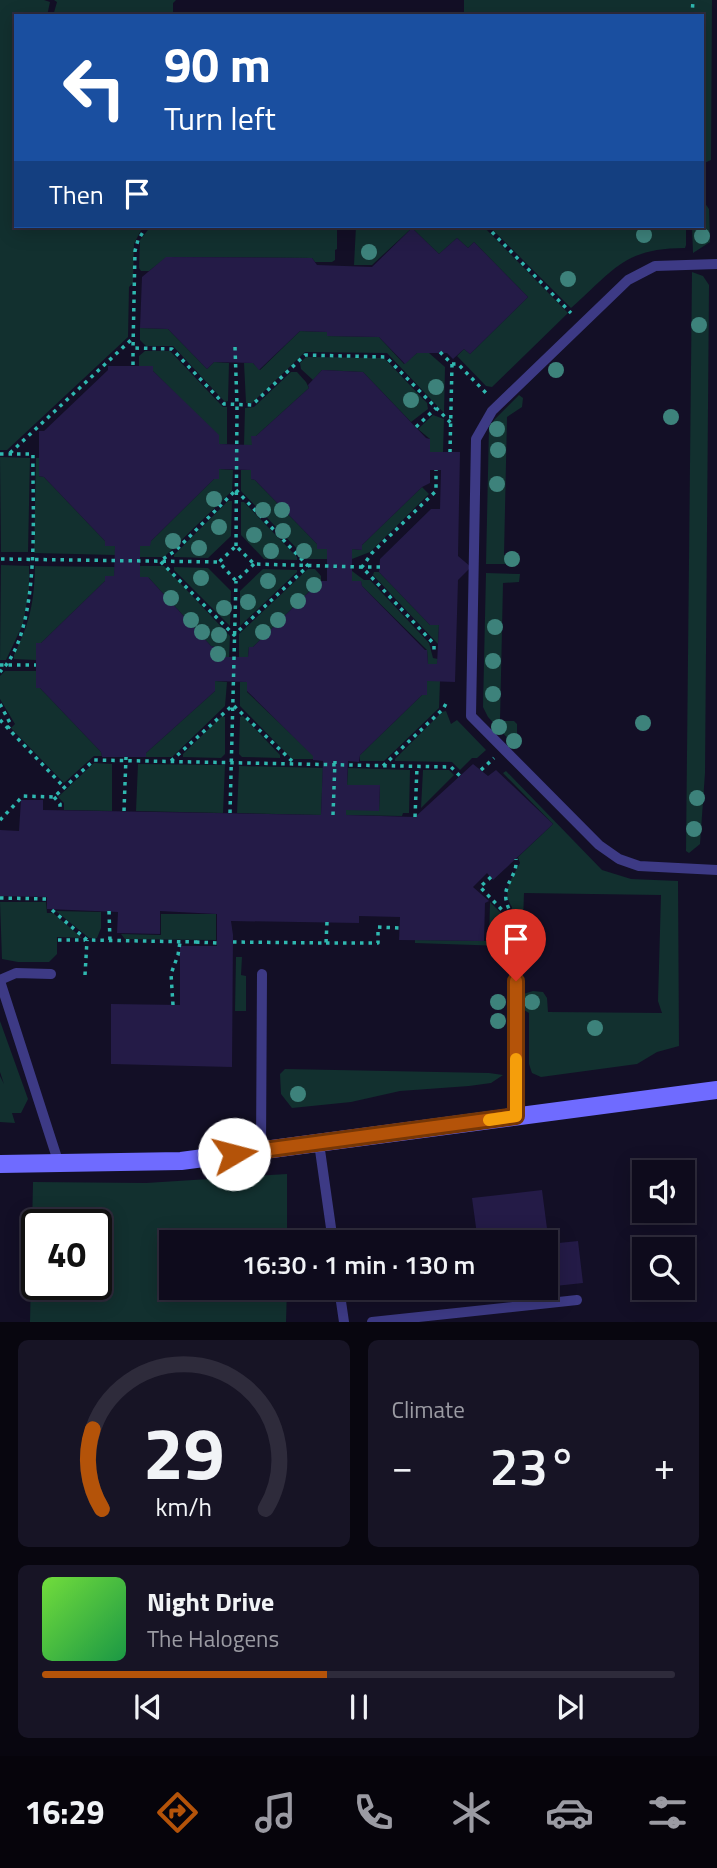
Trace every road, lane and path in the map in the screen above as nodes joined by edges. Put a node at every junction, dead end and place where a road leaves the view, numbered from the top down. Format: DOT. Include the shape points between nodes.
graph roads {
  1 [pos="145,228"];
  2 [pos="488,228"];
  3 [pos="717,264"];
  4 [pos="571,313"];
  5 [pos="134,337"];
  6 [pos="235,347"];
  7 [pos="133,348"];
  8 [pos="440,352"];
  9 [pos="452,364"];
  10 [pos="133,365"];
  11 [pos="486,394"];
  12 [pos="237,405"];
  13 [pos="436,408"];
  14 [pos="451,423"];
  15 [pos="416,427"];
  16 [pos="450,452"];
  17 [pos="10,453"];
  18 [pos="0,454"];
  19 [pos="436,470"];
  20 [pos="236,490"];
  21 [pos="236,546"];
  22 [pos="1,559"];
  23 [pos="31,560"];
  24 [pos="160,561"];
  25 [pos="219,562"];
  26 [pos="254,564"];
  27 [pos="308,566"];
  28 [pos="362,567"];
  29 [pos="380,567"];
  30 [pos="236,581"];
  31 [pos="234,635"];
  32 [pos="438,650"];
  33 [pos="0,665"];
  34 [pos="7,665"];
  35 [pos="36,665"];
  36 [pos="0,672"];
  37 [pos="448,700"];
  38 [pos="0,704"];
  39 [pos="233,705"];
  40 [pos="0,720"];
  41 [pos="8,729"];
  42 [pos="496,756"];
  43 [pos="126,759"];
  44 [pos="171,761"];
  45 [pos="231,762"];
  46 [pos="335,763"];
  47 [pos="294,764"];
  48 [pos="382,766"];
  49 [pos="417,767"];
  50 [pos="481,770"];
  51 [pos="460,776"];
  52 [pos="64,787"];
  53 [pos="54,797"];
  54 [pos="60,810"];
  55 [pos="124,811"];
  56 [pos="230,813"];
  57 [pos="333,815"];
  58 [pos="415,817"];
  59 [pos="0,820"];
  60 [pos="516,859"];
  61 [pos="717,870"];
  62 [pos="491,877"];
  63 [pos="0,898"];
  64 [pos="47,899"];
  65 [pos="52,910"];
  66 [pos="110,911"];
  67 [pos="506,914"];
  68 [pos="327,922"];
  69 [pos="400,928"];
  70 [pos="508,933"];
  71 [pos="59,940"];
  72 [pos="87,940"];
  73 [pos="110,941"];
  74 [pos="180,942"];
  75 [pos="233,942"];
  76 [pos="217,943"];
  77 [pos="327,943"];
  78 [pos="51,974"];
  79 [pos="262,974"];
  80 [pos="85,975"];
  81 [pos="0,980"];
  82 [pos="516,981"];
  83 [pos="173,1005"];
  84 [pos="717,1090"];
  85 [pos="516,1116"];
  86 [pos="319,1143"];
  87 [pos="261,1150"];
  88 [pos="0,1164"];
  89 [pos="59,1164"];
  90 [pos="331,1230"];
  91 [pos="341,1300"];
  92 [pos="577,1300"];
  93 [pos="344,1322"];
  94 [pos="372,1322"];
  1 -- 5 [label="path" via="135,251"];
  2 -- 4 [label="path"];
  3 -- 61 [label="lane" via="655,266 628,280 492,411 476,439 471,716 599,845 619,859 639,866"];
  5 -- 7 [label="path"];
  5 -- 17 [label="path"];
  6 -- 12 [label="path"];
  7 -- 10 [label="path"];
  7 -- 12 [label="path" via="172,349 223,404"];
  8 -- 9 [label="path"];
  9 -- 11 [label="path" via="458,364"];
  9 -- 14 [label="path"];
  12 -- 13 [label="path" via="252,405 305,355 386,356"];
  12 -- 20 [label="path"];
  13 -- 14 [label="path"];
  13 -- 15 [label="path"];
  14 -- 16 [label="path"];
  17 -- 18 [label="path"];
  17 -- 23 [label="path" via="36,454"];
  19 -- 28 [label="path" via="436,491"];
  20 -- 21 [label="path"];
  20 -- 24 [label="path"];
  20 -- 27 [label="path"];
  21 -- 25 [label="path"];
  21 -- 26 [label="path"];
  22 -- 23 [label="path"];
  23 -- 24 [label="path"];
  23 -- 34 [label="path" via="25,627"];
  24 -- 25 [label="path"];
  24 -- 31 [label="path"];
  25 -- 30 [label="path"];
  26 -- 27 [label="path"];
  26 -- 30 [label="path"];
  27 -- 28 [label="path"];
  27 -- 31 [label="path"];
  28 -- 29 [label="path"];
  28 -- 32 [label="path"];
  30 -- 31 [label="path"];
  31 -- 39 [label="path"];
  33 -- 34 [label="path"];
  34 -- 35 [label="path"];
  34 -- 36 [label="path"];
  37 -- 48 [label="path"];
  38 -- 41 [label="path" via="11,725"];
  39 -- 44 [label="path"];
  39 -- 45 [label="path"];
  39 -- 47 [label="path"];
  40 -- 41 [label="path"];
  41 -- 52 [label="path"];
  42 -- 50 [label="path"];
  43 -- 44 [label="path"];
  43 -- 52 [label="path" via="94,760"];
  43 -- 55 [label="path"];
  44 -- 45 [label="path"];
  45 -- 47 [label="path"];
  45 -- 56 [label="path"];
  46 -- 47 [label="path"];
  46 -- 48 [label="path"];
  46 -- 57 [label="path"];
  48 -- 49 [label="path"];
  49 -- 51 [label="path" via="451,767"];
  49 -- 58 [label="path"];
  52 -- 53 [label="path"];
  53 -- 54 [label="path"];
  53 -- 59 [label="path" via="23,796"];
  60 -- 67 [label="path" via="505,892"];
  62 -- 67 [label="path" via="481,887"];
  63 -- 64 [label="path"];
  65 -- 72 [label="path"];
  66 -- 73 [label="path"];
  67 -- 70 [label="path"];
  68 -- 77 [label="path"];
  69 -- 77 [label="path" via="378,927 378,943"];
  71 -- 72 [label="path"];
  72 -- 73 [label="path"];
  72 -- 80 [label="path"];
  73 -- 74 [label="path"];
  74 -- 76 [label="path"];
  74 -- 83 [label="path" via="172,974"];
  75 -- 77 [label="path"];
  78 -- 81 [label="lane" via="16,973"];
  79 -- 87 [label="lane"];
  81 -- 89 [label="lane"];
  82 -- 85 [label="lane"];
  84 -- 85 [label="street"];
  85 -- 86 [label="street"];
  86 -- 87 [label="street"];
  86 -- 90 [label="lane"];
  87 -- 89 [label="street" via="181,1161"];
  88 -- 89 [label="street"];
  91 -- 93 [label="lane"];
  92 -- 94 [label="lane"];
}
